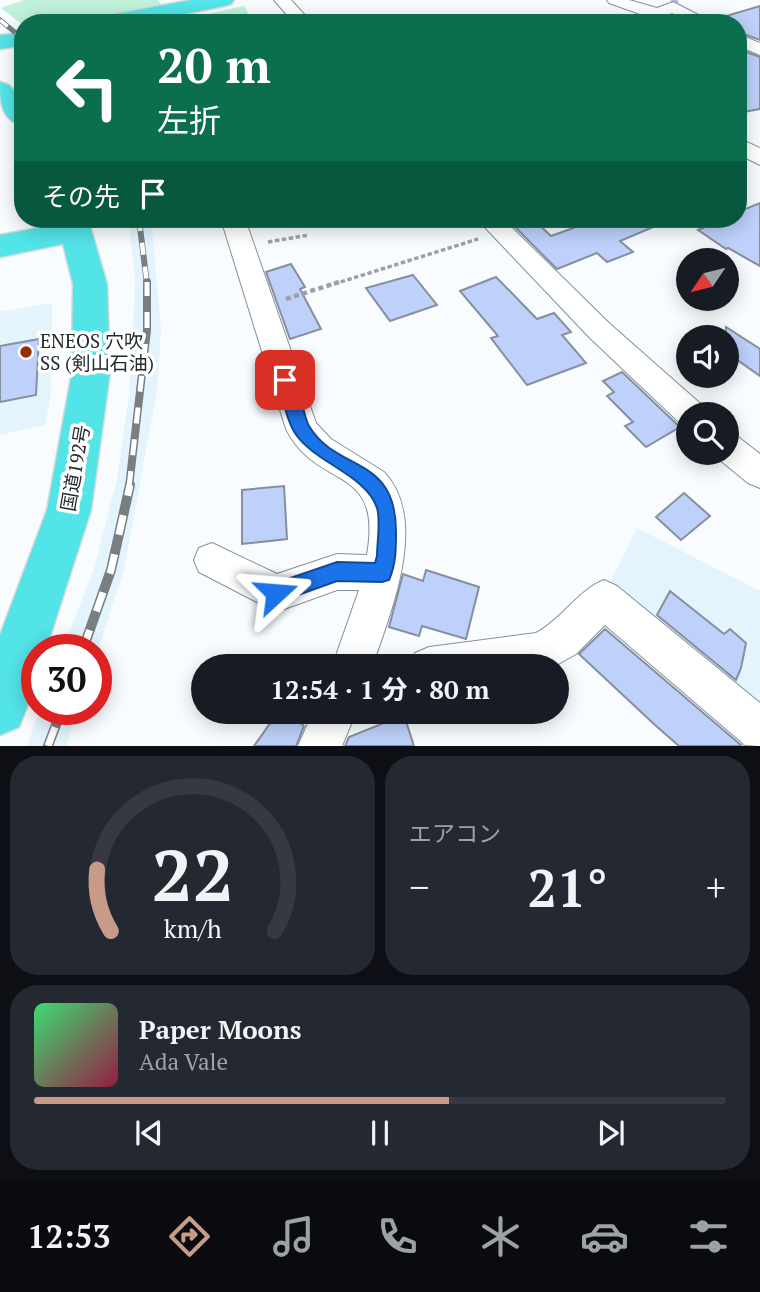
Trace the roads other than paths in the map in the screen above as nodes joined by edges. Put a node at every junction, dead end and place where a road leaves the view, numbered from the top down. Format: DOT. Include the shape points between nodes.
graph roads {
  1 [pos="224,0"];
  2 [pos="282,0"];
  3 [pos="615,0"];
  4 [pos="671,7"];
  5 [pos="152,14"];
  6 [pos="295,14"];
  7 [pos="654,14"];
  8 [pos="0,90"];
  9 [pos="14,107"];
  10 [pos="64,228"];
  11 [pos="76,228"];
  12 [pos="503,228"];
  13 [pos="238,233"];
  14 [pos="0,246"];
  15 [pos="678,402"];
  16 [pos="739,456"];
  17 [pos="760,473"];
  18 [pos="212,560"];
  19 [pos="382,573"];
  20 [pos="356,654"];
  21 [pos="525,654"];
  22 [pos="0,708"];
  23 [pos="330,724"];
  24 [pos="760,730"];
  25 [pos="320,746"];
  1 -- 5 [label="highway"];
  2 -- 6 [label="street"];
  3 -- 4 [label="street" via="637,9"];
  4 -- 7 [label="street"];
  8 -- 9 [label="highway"];
  10 -- 14 [label="highway"];
  11 -- 22 [label="highway, 国道192号" via="90,284 91,372 69,510"];
  12 -- 15 [label="street" via="600,331"];
  13 -- 19 [label="street" via="302,429 317,447 377,489 387,510 387,556"];
  16 -- 17 [label="street"];
  18 -- 19 [label="street" via="276,593 337,572"];
  19 -- 20 [label="street"];
  21 -- 24 [label="street" via="562,640 604,599"];
  23 -- 25 [label="street"];
}
